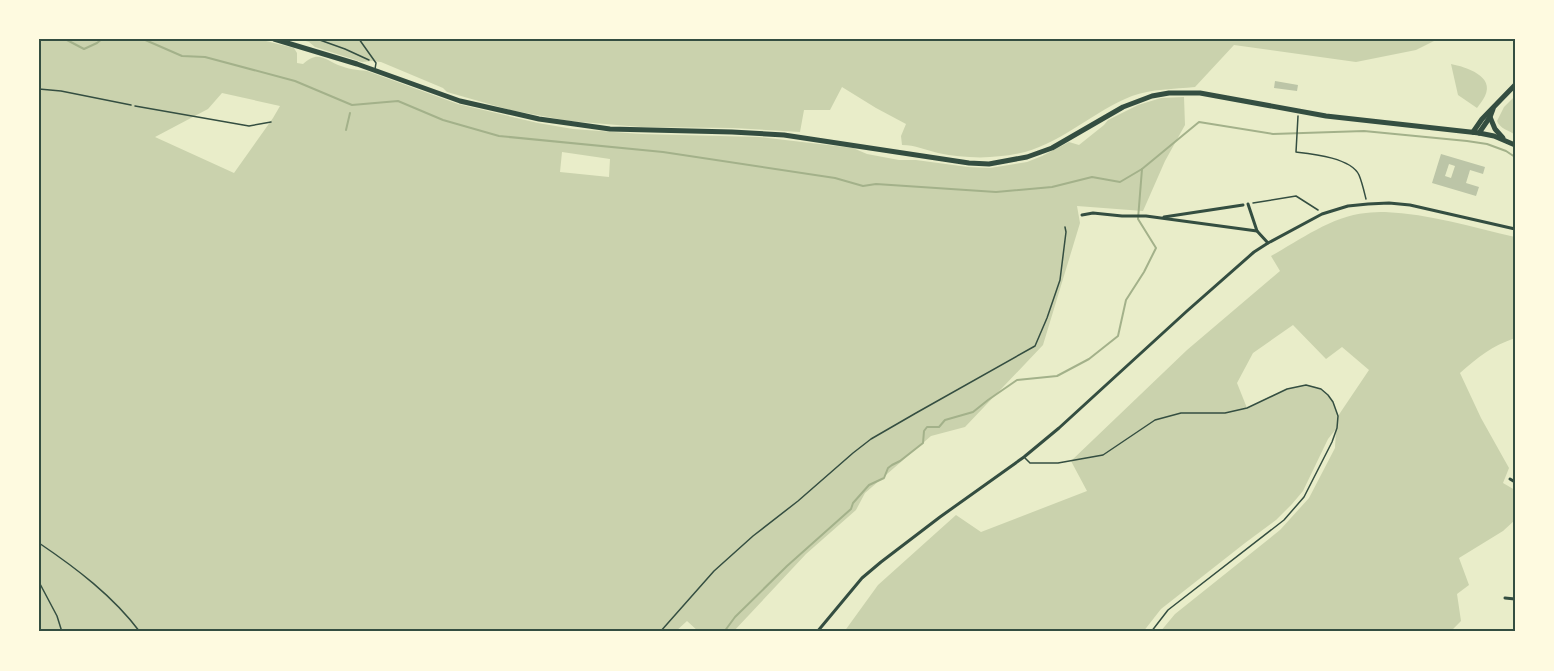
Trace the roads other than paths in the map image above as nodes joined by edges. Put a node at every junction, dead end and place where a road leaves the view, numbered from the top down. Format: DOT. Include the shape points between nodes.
graph roads {
  1 [pos="274,39"];
  2 [pos="359,39"];
  3 [pos="375,70"];
  4 [pos="1515,85"];
  5 [pos="135,106"];
  6 [pos="1494,107"];
  7 [pos="1490,117"];
  8 [pos="271,122"];
  9 [pos="1476,132"];
  10 [pos="1504,139"];
  11 [pos="1515,145"];
  12 [pos="1248,204"];
  13 [pos="1243,205"];
  14 [pos="1082,215"];
  15 [pos="1159,218"];
  16 [pos="1515,230"];
  17 [pos="1257,231"];
  18 [pos="1268,243"];
  19 [pos="1024,457"];
  20 [pos="1510,479"];
  21 [pos="1515,482"];
  22 [pos="1505,598"];
  23 [pos="1515,599"];
  24 [pos="817,632"];
  25 [pos="1151,632"];
  1 -- 3 [label="main road"];
  2 -- 3 [label="lane" via="376,63"];
  3 -- 9 [label="main road" via="460,101 565,124 784,135 969,163 989,164 1040,153 1123,106 1160,94 1212,95 1299,112"];
  4 -- 6 [label="main road"];
  5 -- 8 [label="lane" via="249,126"];
  6 -- 7 [label="main road"];
  6 -- 9 [label="main road"];
  7 -- 9 [label="main road"];
  7 -- 10 [label="main road"];
  9 -- 10 [label="main road"];
  10 -- 11 [label="main road"];
  12 -- 17 [label="street"];
  13 -- 15 [label="street"];
  14 -- 15 [label="street"];
  15 -- 17 [label="street"];
  16 -- 18 [label="street" via="1410,205 1368,204 1322,214"];
  17 -- 18 [label="street"];
  18 -- 19 [label="street"];
  19 -- 24 [label="street" via="862,578"];
  19 -- 25 [label="lane" via="1030,463 1058,463 1103,455 1155,420 1181,413 1247,408 1287,389 1306,385 1328,395 1338,416 1336,428 1304,497 1284,520 1168,610"];
  20 -- 21 [label="street"];
  22 -- 23 [label="street"];
}
